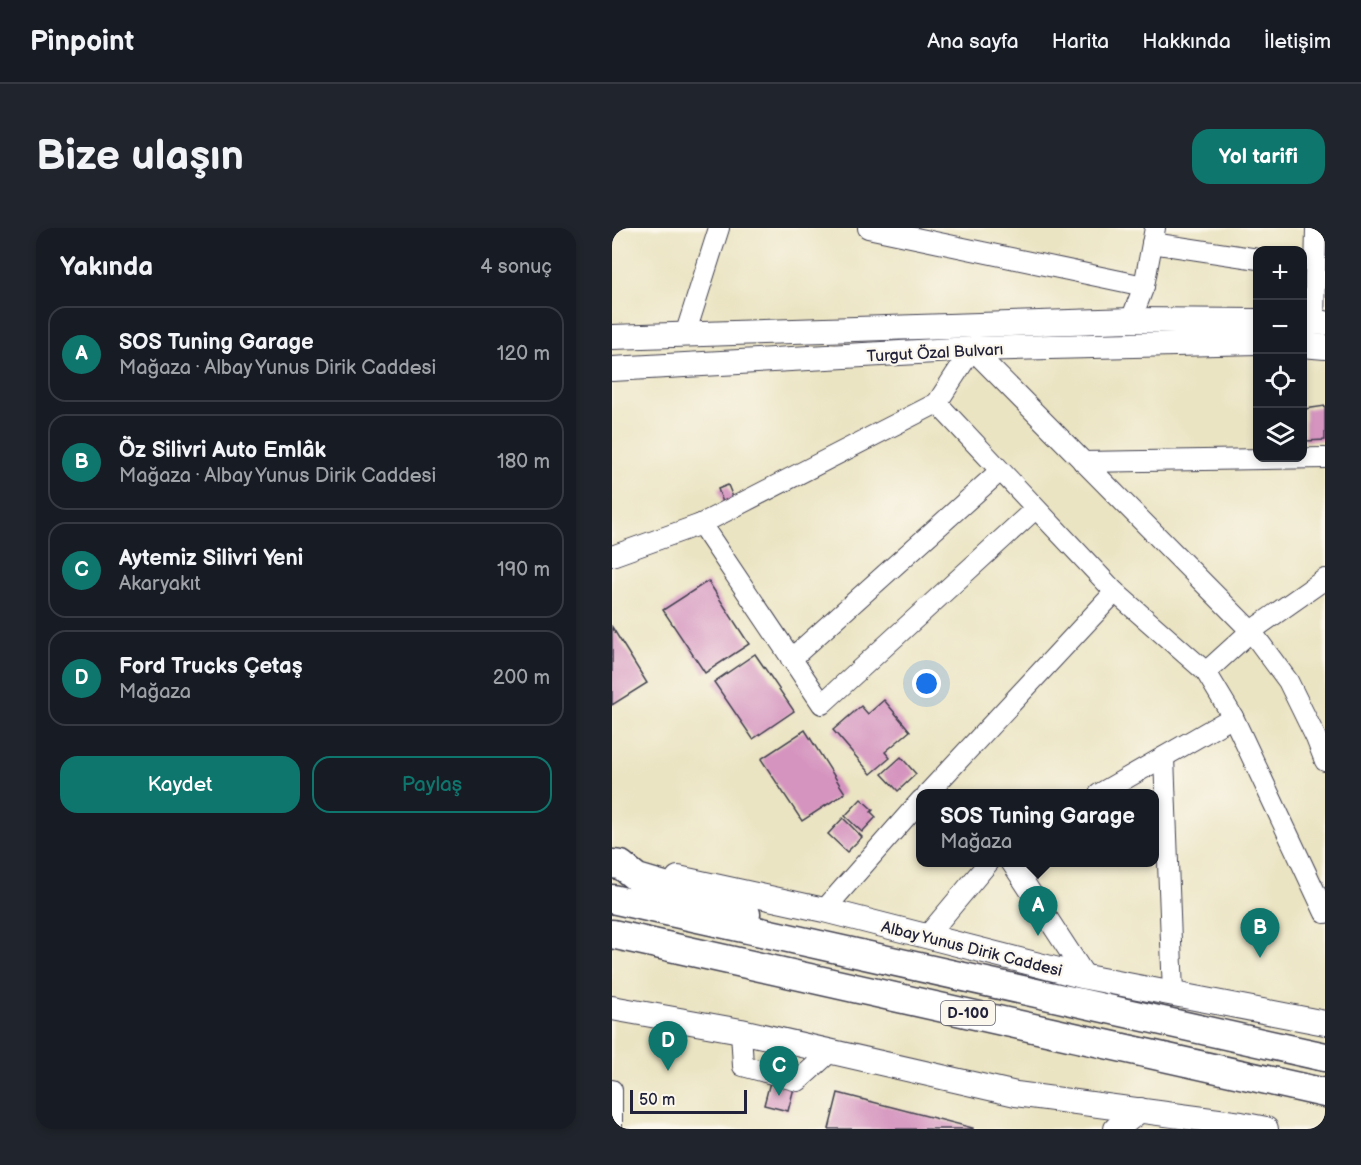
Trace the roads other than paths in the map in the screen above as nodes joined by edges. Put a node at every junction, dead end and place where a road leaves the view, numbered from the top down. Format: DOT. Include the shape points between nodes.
graph roads {
  1 [pos="719,228"];
  2 [pos="1317,228"];
  3 [pos="874,229"];
  4 [pos="1154,235"];
  5 [pos="1253,258"];
  6 [pos="1309,266"];
  7 [pos="1144,286"];
  8 [pos="1131,320"];
  9 [pos="1253,321"];
  10 [pos="1314,322"];
  11 [pos="685,335"];
  12 [pos="612,337"];
  13 [pos="1253,342"];
  14 [pos="1307,345"];
  15 [pos="1325,346"];
  16 [pos="972,349"];
  17 [pos="612,369"];
  18 [pos="937,403"];
  19 [pos="1325,458"];
  20 [pos="1083,462"];
  21 [pos="1000,471"];
  22 [pos="1035,509"];
  23 [pos="700,524"];
  24 [pos="612,556"];
  25 [pos="1325,579"];
  26 [pos="1115,592"];
  27 [pos="1251,631"];
  28 [pos="791,659"];
  29 [pos="1206,672"];
  30 [pos="1233,717"];
  31 [pos="1164,757"];
  32 [pos="1325,761"];
  33 [pos="937,789"];
  34 [pos="1108,789"];
  35 [pos="916,806"];
  36 [pos="615,861"];
  37 [pos="985,867"];
  38 [pos="1014,867"];
  39 [pos="612,899"];
  40 [pos="824,910"];
  41 [pos="1325,913"];
  42 [pos="612,934"];
  43 [pos="927,936"];
  44 [pos="793,939"];
  45 [pos="1086,977"];
  46 [pos="1173,994"];
  47 [pos="612,1008"];
  48 [pos="1325,1023"];
  49 [pos="741,1031"];
  50 [pos="830,1052"];
  51 [pos="1325,1057"];
  52 [pos="612,1090"];
  53 [pos="1325,1093"];
  54 [pos="1140,1110"];
  55 [pos="612,1129"];
  56 [pos="1116,1129"];
  57 [pos="1266,1129"];
  1 -- 11 [label="street"];
  2 -- 6 [label="street"];
  3 -- 7 [label="street"];
  4 -- 5 [label="street"];
  4 -- 7 [label="street"];
  6 -- 10 [label="street"];
  7 -- 8 [label="street"];
  8 -- 9 [label="main road, Turgut Özal Bulvarı"];
  8 -- 11 [label="main road, Turgut Özal Bulvarı"];
  11 -- 12 [label="main road, Turgut Özal Bulvarı"];
  13 -- 16 [label="main road, Turgut Özal Bulvarı"];
  14 -- 15 [label="main road"];
  16 -- 17 [label="main road, Turgut Özal Bulvarı"];
  16 -- 18 [label="street"];
  16 -- 20 [label="street"];
  18 -- 21 [label="street"];
  18 -- 23 [label="street"];
  19 -- 20 [label="street"];
  20 -- 27 [label="street"];
  21 -- 22 [label="street"];
  21 -- 28 [label="street"];
  22 -- 26 [label="street"];
  22 -- 28 [label="street" via="822,705"];
  23 -- 24 [label="street"];
  23 -- 28 [label="street"];
  25 -- 27 [label="street"];
  26 -- 29 [label="street"];
  26 -- 33 [label="street"];
  27 -- 29 [label="street"];
  27 -- 32 [label="street" via="1288,681"];
  29 -- 30 [label="street"];
  30 -- 31 [label="street"];
  30 -- 41 [label="street"];
  31 -- 34 [label="street"];
  31 -- 46 [label="street"];
  35 -- 40 [label="street"];
  36 -- 40 [label="main road, Albay Yunus Dirik Caddesi"];
  36 -- 44 [label="highway" via="637,878 726,906"];
  37 -- 43 [label="street"];
  38 -- 45 [label="street"];
  39 -- 44 [label="highway, D-100"];
  40 -- 43 [label="main road, Albay Yunus Dirik Caddesi"];
  42 -- 53 [label="highway, D-100"];
  43 -- 45 [label="main road, Albay Yunus Dirik Caddesi"];
  44 -- 51 [label="highway, D-100"];
  45 -- 46 [label="main road, Albay Yunus Dirik Caddesi"];
  46 -- 48 [label="main road, Albay Yunus Dirik Caddesi"];
  47 -- 49 [label="main road"];
  49 -- 50 [label="main road"];
  49 -- 50 [label="street" via="743,1066 798,1080"];
  50 -- 54 [label="main road" via="1016,1094"];
  52 -- 55 [label="street"];
  54 -- 56 [label="main road"];
  54 -- 57 [label="main road"];
}
